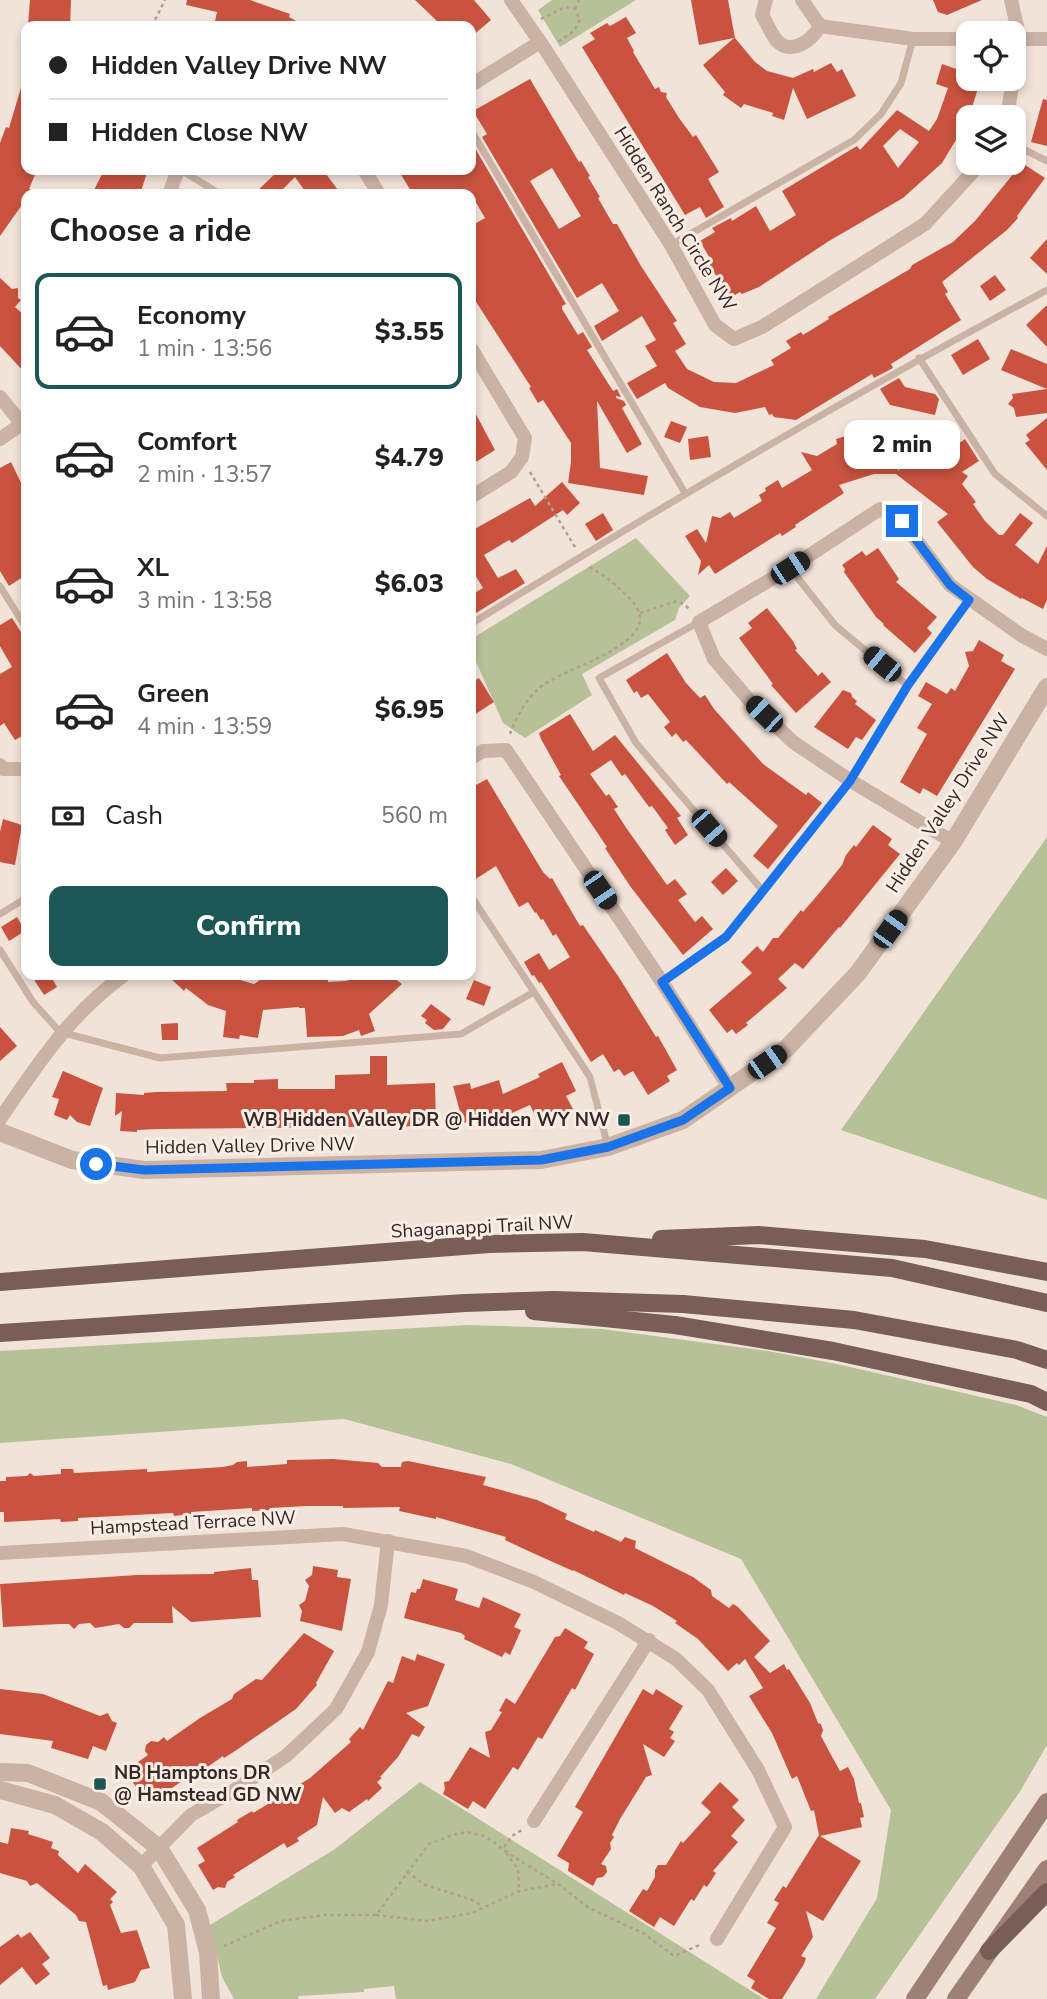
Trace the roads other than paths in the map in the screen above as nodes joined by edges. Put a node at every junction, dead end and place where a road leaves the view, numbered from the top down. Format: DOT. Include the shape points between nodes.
graph roads {
  1 [pos="511,0"];
  2 [pos="766,0"];
  3 [pos="802,0"];
  4 [pos="1011,0"];
  5 [pos="1014,21"];
  6 [pos="820,26"];
  7 [pos="1047,38"];
  8 [pos="913,39"];
  9 [pos="956,39"];
  10 [pos="1026,39"];
  11 [pos="543,46"];
  12 [pos="476,82"];
  13 [pos="476,138"];
  14 [pos="1026,150"];
  15 [pos="1047,161"];
  16 [pos="188,175"];
  17 [pos="970,175"];
  18 [pos="211,189"];
  19 [pos="671,245"];
  20 [pos="1047,290"];
  21 [pos="476,356"];
  22 [pos="919,358"];
  23 [pos="0,397"];
  24 [pos="21,421"];
  25 [pos="21,427"];
  26 [pos="0,439"];
  27 [pos="685,493"];
  28 [pos="476,494"];
  29 [pos="1047,516"];
  30 [pos="790,568"];
  31 [pos="0,586"];
  32 [pos="969,600"];
  33 [pos="21,620"];
  34 [pos="476,621"];
  35 [pos="699,622"];
  36 [pos="1047,649"];
  37 [pos="908,685"];
  38 [pos="1047,687"];
  39 [pos="476,755"];
  40 [pos="0,765"];
  41 [pos="21,769"];
  42 [pos="850,781"];
  43 [pos="953,842"];
  44 [pos="763,891"];
  45 [pos="21,901"];
  46 [pos="476,904"];
  47 [pos="0,914"];
  48 [pos="0,950"];
  49 [pos="117,980"];
  50 [pos="662,982"];
  51 [pos="533,993"];
  52 [pos="60,1032"];
  53 [pos="730,1088"];
  54 [pos="0,1119"];
  55 [pos="0,1132"];
  56 [pos="608,1147"];
  57 [pos="583,1242"];
  58 [pos="1047,1272"];
  59 [pos="0,1282"];
  60 [pos="465,1303"];
  61 [pos="1047,1303"];
  62 [pos="0,1333"];
  63 [pos="1047,1358"];
  64 [pos="1047,1402"];
  65 [pos="388,1541"];
  66 [pos="0,1553"];
  67 [pos="649,1640"];
  68 [pos="0,1772"];
  69 [pos="0,1790"];
  70 [pos="1047,1802"];
  71 [pos="534,1821"];
  72 [pos="159,1848"];
  73 [pos="141,1866"];
  74 [pos="1047,1869"];
  75 [pos="1047,1892"];
  76 [pos="717,1939"];
  77 [pos="989,1951"];
  78 [pos="183,1999"];
  79 [pos="211,1999"];
  80 [pos="915,1999"];
  81 [pos="956,1999"];
  1 -- 11 [label="street, Hidden Ranch Circle NW"];
  2 -- 6 [label="street" via="762,15 778,42 789,47 803,44"];
  3 -- 6 [label="street"];
  4 -- 5 [label="street"];
  6 -- 8 [label="street"];
  7 -- 10 [label="street"];
  8 -- 9 [label="street"];
  8 -- 19 [label="lane" via="901,83 881,114 854,140"];
  11 -- 12 [label="street"];
  11 -- 19 [label="street, Hidden Ranch Circle NW"];
  13 -- 27 [label="lane"];
  14 -- 15 [label="lane"];
  16 -- 18 [label="lane"];
  17 -- 19 [label="street, Hidden Ranch Circle NW" via="925,224 762,327 734,339 715,325"];
  20 -- 22 [label="lane"];
  21 -- 28 [label="street" via="524,438 522,457 511,472"];
  22 -- 27 [label="lane"];
  22 -- 29 [label="lane" via="995,474"];
  23 -- 24 [label="street"];
  25 -- 26 [label="street"];
  27 -- 34 [label="lane"];
  30 -- 32 [label="street" via="880,509 902,521 950,585"];
  30 -- 35 [label="street"];
  30 -- 37 [label="lane" via="835,625"];
  31 -- 33 [label="lane"];
  32 -- 36 [label="street"];
  32 -- 37 [label="lane"];
  35 -- 42 [label="street" via="714,659 750,701 793,742"];
  35 -- 44 [label="lane" via="599,678 636,743"];
  37 -- 42 [label="lane"];
  38 -- 43 [label="street, Hidden Valley Drive NW"];
  39 -- 50 [label="street" via="506,750"];
  40 -- 41 [label="street" via="2,769"];
  42 -- 43 [label="street"];
  42 -- 44 [label="lane"];
  43 -- 53 [label="street, Hidden Valley Drive NW" via="858,973 786,1049"];
  44 -- 50 [label="lane" via="726,937"];
  45 -- 47 [label="lane"];
  46 -- 51 [label="lane"];
  48 -- 52 [label="lane" via="33,1002"];
  49 -- 52 [label="street"];
  50 -- 53 [label="street"];
  51 -- 52 [label="lane" via="461,1034 160,1058"];
  51 -- 56 [label="lane" via="590,1077"];
  52 -- 54 [label="street"];
  53 -- 56 [label="street, Hidden Valley Drive NW" via="683,1120"];
  55 -- 56 [label="street, Hidden Valley Drive NW" via="72,1160 144,1170 541,1160"];
  57 -- 58 [label="main road" via="759,1235 925,1249"];
  57 -- 59 [label="main road, Shaganappi Trail NW" via="489,1244"];
  57 -- 61 [label="main road, Shaganappi Trail NW" via="892,1268"];
  60 -- 62 [label="main road"];
  60 -- 63 [label="main road" via="683,1304 854,1320"];
  60 -- 64 [label="main road" via="675,1325 833,1351 1031,1394"];
  65 -- 66 [label="street, Hampstead Terrace NW" via="343,1534"];
  65 -- 67 [label="street, Hampstead Terrace NW" via="466,1556 511,1573"];
  65 -- 72 [label="street" via="381,1605 368,1652 336,1709 286,1756 191,1815"];
  67 -- 71 [label="street"];
  67 -- 76 [label="street, Hampstead Terrace NW" via="708,1690 758,1770 785,1827"];
  68 -- 72 [label="street" via="28,1773 101,1802"];
  69 -- 73 [label="street" via="55,1805 102,1832"];
  70 -- 80 [label="main road"];
  72 -- 73 [label="street"];
  72 -- 79 [label="street" via="197,1910 208,1952"];
  73 -- 78 [label="street" via="176,1926"];
  74 -- 77 [label="main road"];
  75 -- 77 [label="main road"];
  77 -- 81 [label="main road"];
}
